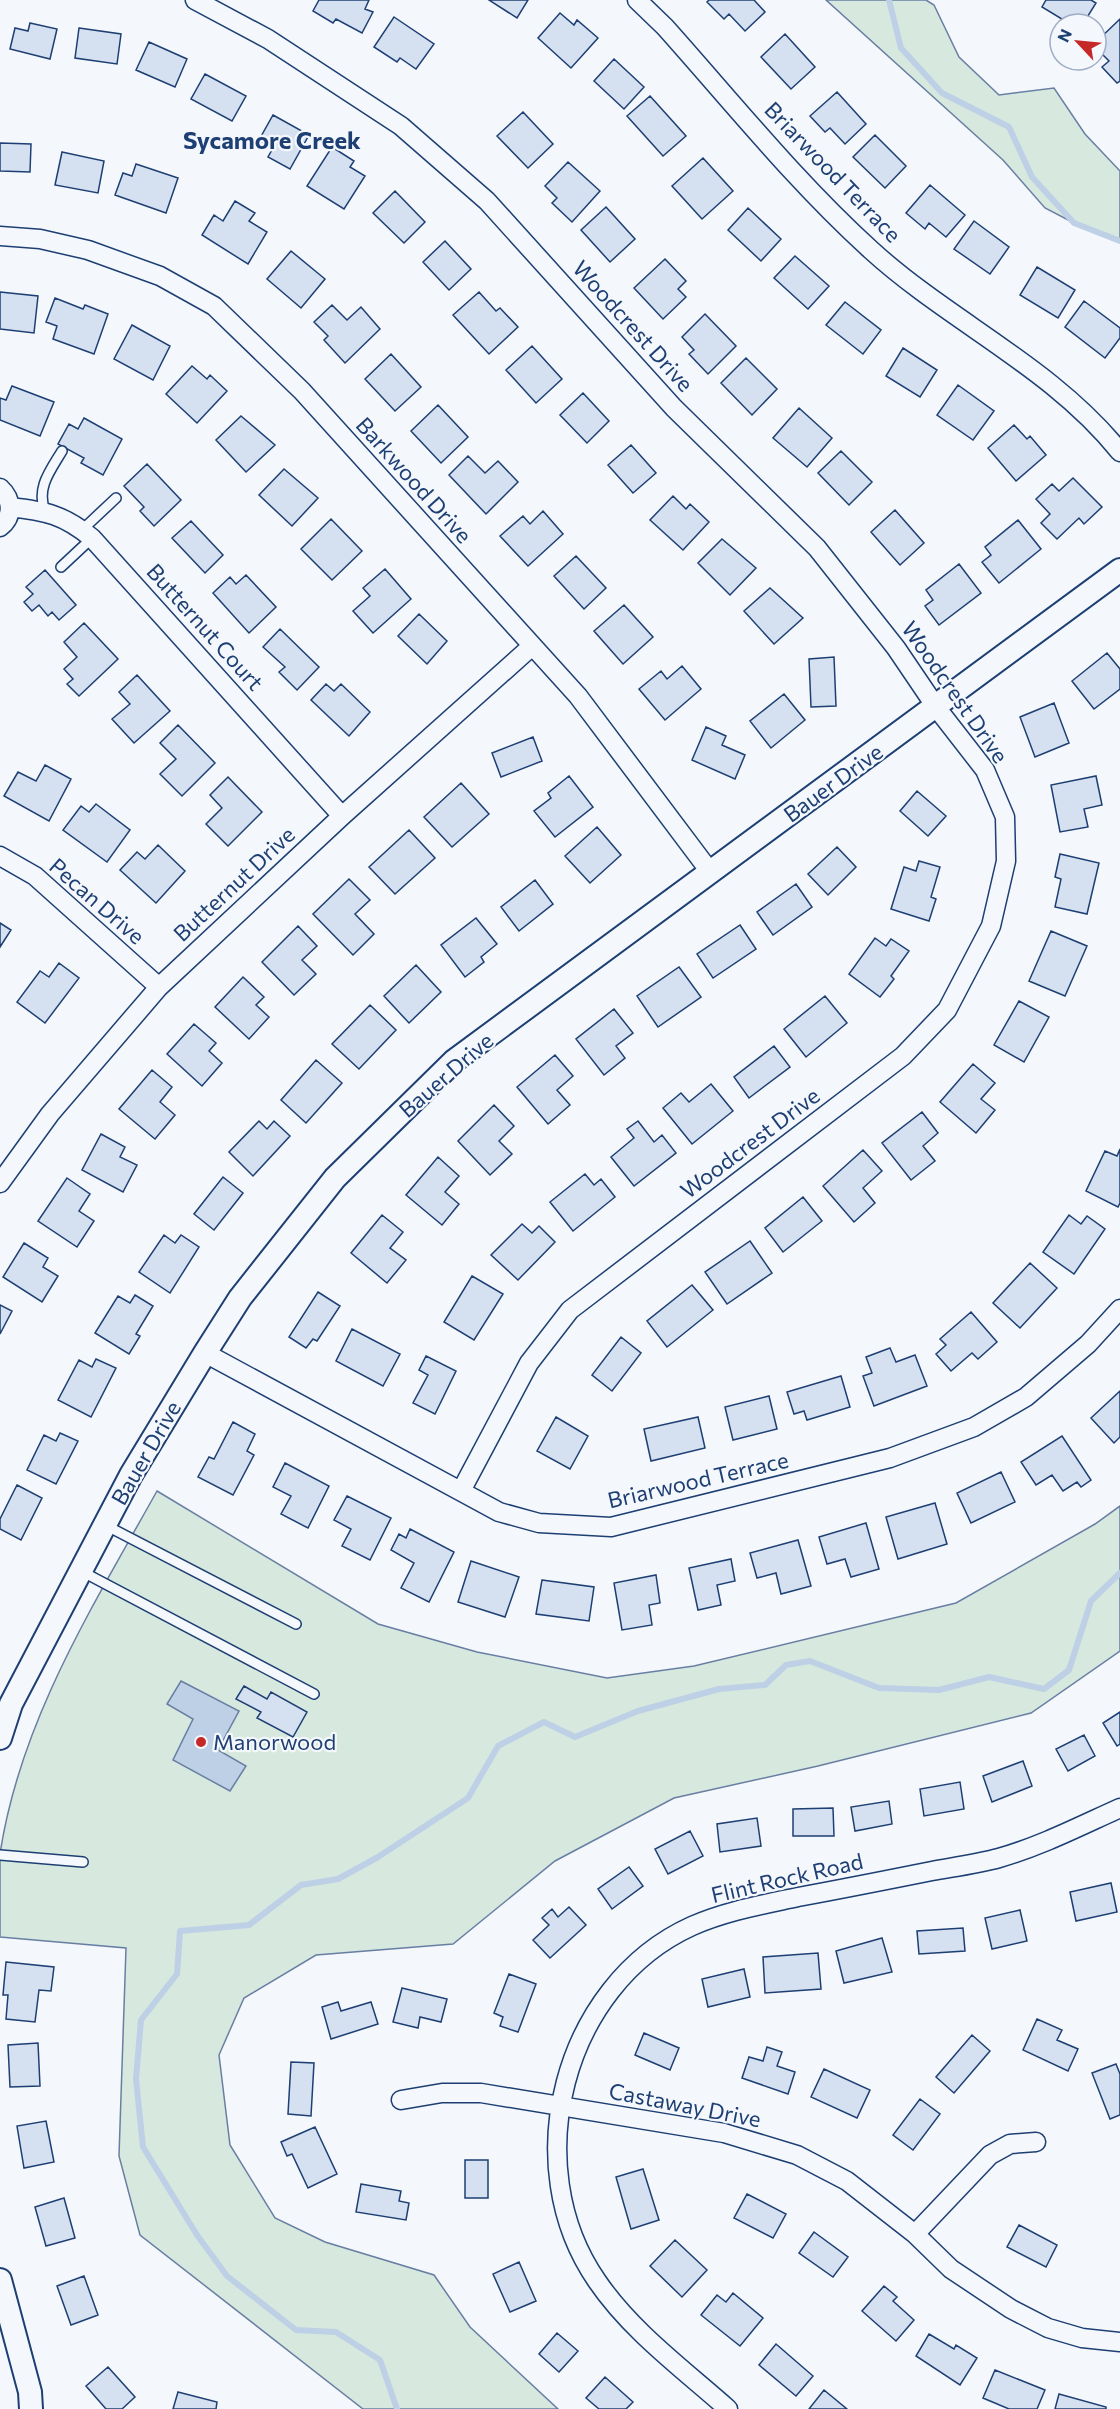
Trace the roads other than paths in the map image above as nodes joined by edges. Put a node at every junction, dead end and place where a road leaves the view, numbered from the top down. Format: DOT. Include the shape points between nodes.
graph roads {
  1 [pos="195,0"];
  2 [pos="637,0"];
  3 [pos="0,236"];
  4 [pos="62,451"];
  5 [pos="1120,452"];
  6 [pos="0,488"];
  7 [pos="116,498"];
  8 [pos="10,507"];
  9 [pos="45,511"];
  10 [pos="0,527"];
  11 [pos="87,534"];
  12 [pos="61,567"];
  13 [pos="1120,570"];
  14 [pos="531,647"];
  15 [pos="936,707"];
  16 [pos="342,816"];
  17 [pos="0,856"];
  18 [pos="711,873"];
  19 [pos="159,987"];
  20 [pos="0,1183"];
  21 [pos="1120,1309"];
  22 [pos="205,1353"];
  23 [pos="461,1491"];
  24 [pos="105,1525"];
  25 [pos="81,1571"];
  26 [pos="296,1624"];
  27 [pos="314,1694"];
  28 [pos="6,1701"];
  29 [pos="0,1738"];
  30 [pos="1120,1808"];
  31 [pos="0,1855"];
  32 [pos="83,1862"];
  33 [pos="401,2100"];
  34 [pos="559,2105"];
  35 [pos="1036,2142"];
  36 [pos="915,2234"];
  37 [pos="0,2280"];
  38 [pos="1120,2342"];
  39 [pos="31,2409"];
  40 [pos="728,2409"];
  1 -- 15 [label="street, Woodcrest Drive" via="268,39 401,126 487,201 674,408 817,548 896,648"];
  2 -- 5 [label="street, Briarwood Terrace" via="821,202 871,250 929,298 1031,368"];
  3 -- 14 [label="street, Barkwood Drive" via="40,239 88,250 160,276 214,306 302,391"];
  4 -- 9 [label="lane" via="42,489 40,498"];
  6 -- 8 [label="street"];
  7 -- 11 [label="lane"];
  8 -- 9 [label="street, Butternut Court"];
  8 -- 10 [label="street" via="9,516"];
  9 -- 11 [label="street, Butternut Court" via="72,522"];
  11 -- 12 [label="lane"];
  11 -- 16 [label="street, Butternut Court"];
  13 -- 15 [label="street, Bauer Drive"];
  14 -- 16 [label="street, Butternut Drive"];
  14 -- 18 [label="street, Barkwood Drive" via="578,696"];
  15 -- 18 [label="street, Bauer Drive"];
  15 -- 23 [label="street, Woodcrest Drive" via="985,770 1005,817 1006,861 991,926 947,1010 903,1056 570,1310 529,1363"];
  16 -- 19 [label="street, Butternut Drive"];
  17 -- 19 [label="street, Pecan Drive" via="35,876"];
  18 -- 22 [label="street, Bauer Drive" via="454,1061 335,1178 240,1298"];
  19 -- 20 [label="street, Butternut Drive" via="51,1114"];
  21 -- 23 [label="street, Briarwood Terrace" via="1088,1344 1026,1397 975,1426 890,1458 611,1527 538,1523 499,1512"];
  22 -- 23 [label="street, Briarwood Terrace"];
  22 -- 24 [label="street, Bauer Drive"];
  24 -- 25 [label="street, Bauer Drive"];
  24 -- 26 [label="lane"];
  25 -- 27 [label="lane"];
  25 -- 28 [label="street, Bauer Drive"];
  28 -- 29 [label="street, Bauer Drive"];
  30 -- 34 [label="street, Flint Rock Road" via="1041,1844 998,1858 738,1909 690,1927 645,1956 608,1994 577,2043"];
  31 -- 32 [label="lane"];
  33 -- 34 [label="street, Castaway Drive" via="442,2093 481,2093"];
  34 -- 36 [label="street, Castaway Drive" via="724,2133 797,2155 847,2181"];
  34 -- 40 [label="street, Flint Rock Road" via="556,2147 562,2198 572,2233 596,2280 630,2321"];
  35 -- 36 [label="street" via="1010,2144 990,2155"];
  36 -- 38 [label="street, Castaway Drive" via="951,2270 1011,2309 1048,2328 1082,2338"];
  37 -- 39 [label="street"];
}
